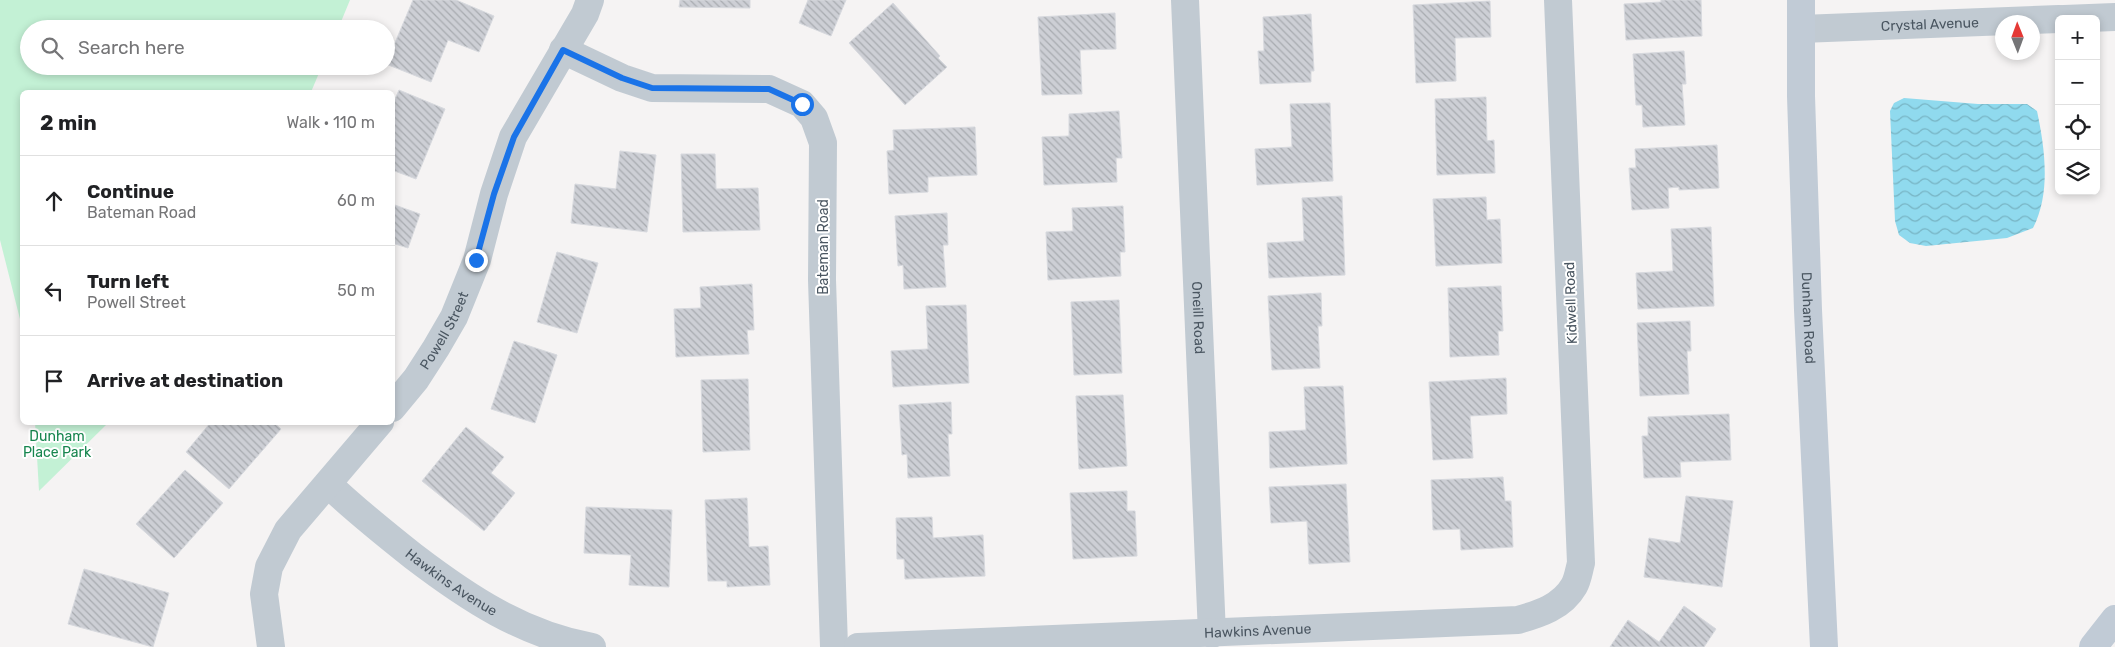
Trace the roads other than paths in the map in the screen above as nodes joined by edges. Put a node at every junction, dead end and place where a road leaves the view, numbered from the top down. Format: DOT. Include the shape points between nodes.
graph roads {
  1 [pos="590,0"];
  2 [pos="1185,0"];
  3 [pos="1558,0"];
  4 [pos="1801,0"];
  5 [pos="2115,17"];
  6 [pos="2100,18"];
  7 [pos="2055,19"];
  8 [pos="1801,29"];
  9 [pos="563,50"];
  10 [pos="395,404"];
  11 [pos="377,425"];
  12 [pos="328,484"];
  13 [pos="1562,601"];
  14 [pos="2115,619"];
  15 [pos="1212,634"];
  16 [pos="1825,643"];
  17 [pos="271,647"];
  18 [pos="592,647"];
  19 [pos="834,647"];
  20 [pos="858,647"];
  21 [pos="2093,647"];
  1 -- 9 [label="street, Powell Street"];
  2 -- 15 [label="street, Oneill Road"];
  3 -- 13 [label="street, Kidwell Road" via="1581,563 1574,585"];
  4 -- 8 [label="street, Dunham Road"];
  5 -- 6 [label="street"];
  7 -- 8 [label="street, Crystal Avenue"];
  8 -- 16 [label="street, Dunham Road" via="1808,310"];
  9 -- 10 [label="street, Powell Street" via="514,137 476,260 454,317 416,379"];
  9 -- 19 [label="street, Bateman Road" via="622,78 652,88 769,89 802,104 814,118 823,143 822,280"];
  11 -- 12 [label="street"];
  12 -- 17 [label="street" via="288,530 269,567 264,594"];
  12 -- 18 [label="street, Hawkins Avenue" via="358,512 456,589 491,611 530,629"];
  13 -- 15 [label="street, Hawkins Avenue" via="1543,612 1518,620"];
  14 -- 21 [label="street"];
  15 -- 20 [label="street, Hawkins Avenue"];
}
